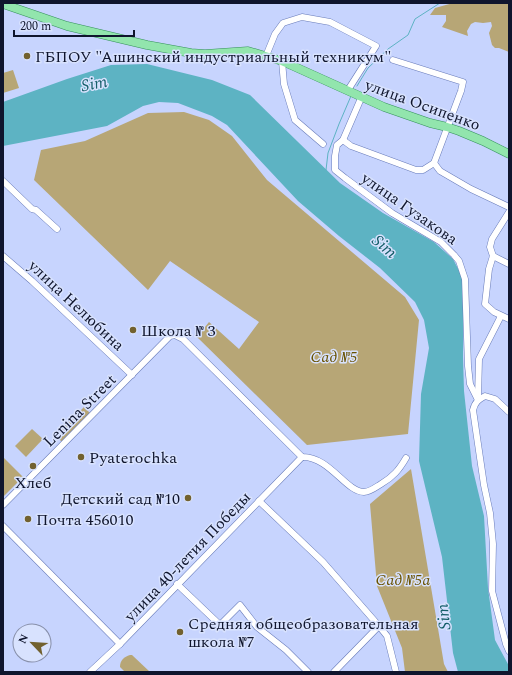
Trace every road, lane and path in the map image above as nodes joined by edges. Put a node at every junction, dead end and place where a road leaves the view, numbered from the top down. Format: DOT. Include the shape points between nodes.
graph roads {
  1 [pos="3,4"];
  2 [pos="266,56"];
  3 [pos="393,60"];
  4 [pos="282,61"];
  5 [pos="348,90"];
  6 [pos="362,96"];
  7 [pos="447,127"];
  8 [pos="343,140"];
  9 [pos="323,144"];
  10 [pos="509,154"];
  11 [pos="434,163"];
  12 [pos="3,181"];
  13 [pos="509,207"];
  14 [pos="509,212"];
  15 [pos="57,229"];
  16 [pos="3,256"];
  17 [pos="493,256"];
  18 [pos="509,264"];
  19 [pos="501,316"];
  20 [pos="509,319"];
  21 [pos="132,375"];
  22 [pos="478,400"];
  23 [pos="509,412"];
  24 [pos="302,457"];
  25 [pos="406,458"];
  26 [pos="258,501"];
  27 [pos="3,505"];
  28 [pos="3,526"];
  29 [pos="177,584"];
  30 [pos="380,626"];
  31 [pos="120,644"];
  32 [pos="509,651"];
  33 [pos="90,672"];
  34 [pos="308,672"];
  35 [pos="334,672"];
  36 [pos="396,672"];
  1 -- 2 [label="main road, улица Осипенко" via="67,26 147,45 191,53 248,51"];
  2 -- 4 [label="main road, улица Осипенко"];
  2 -- 5 [label="street" via="275,34 283,23 302,17 330,22 376,46"];
  3 -- 7 [label="street" via="463,82 462,91"];
  4 -- 5 [label="main road, улица Осипенко"];
  4 -- 9 [label="street" via="284,84 295,120"];
  5 -- 6 [label="main road, улица Осипенко"];
  6 -- 7 [label="main road, улица Осипенко" via="384,107"];
  6 -- 8 [label="street, улица Гузакова"];
  7 -- 10 [label="main road, улица Осипенко"];
  7 -- 11 [label="street"];
  8 -- 11 [label="street" via="355,148 416,170 423,170"];
  8 -- 22 [label="street, улица Гузакова" via="337,145 335,170 392,213 441,242 459,261 465,279 470,384"];
  11 -- 13 [label="street" via="440,171"];
  12 -- 15 [label="street"];
  14 -- 17 [label="street" via="492,239 490,247"];
  16 -- 21 [label="street, улица Нелюбина"];
  17 -- 18 [label="street"];
  17 -- 19 [label="street" via="485,304"];
  19 -- 20 [label="street"];
  19 -- 22 [label="street" via="479,359"];
  21 -- 24 [label="street, Lenina Street" via="170,336 175,335 183,339"];
  21 -- 27 [label="street, Lenina Street"];
  22 -- 23 [label="street" via="485,396 491,397"];
  22 -- 32 [label="street" via="473,410 493,544 492,591"];
  24 -- 25 [label="street" via="310,456 319,461 334,470 353,488 364,492 373,490 386,481 398,471"];
  24 -- 26 [label="street, улица 40-летия Победы"];
  26 -- 29 [label="street, улица 40-летия Победы"];
  26 -- 30 [label="street" via="323,562"];
  28 -- 31 [label="street"];
  29 -- 31 [label="street, улица 40-летия Победы"];
  29 -- 34 [label="street" via="220,625 240,605 257,627"];
  30 -- 35 [label="street"];
  30 -- 36 [label="street" via="387,636"];
  31 -- 33 [label="street, улица 40-летия Победы"];
}
